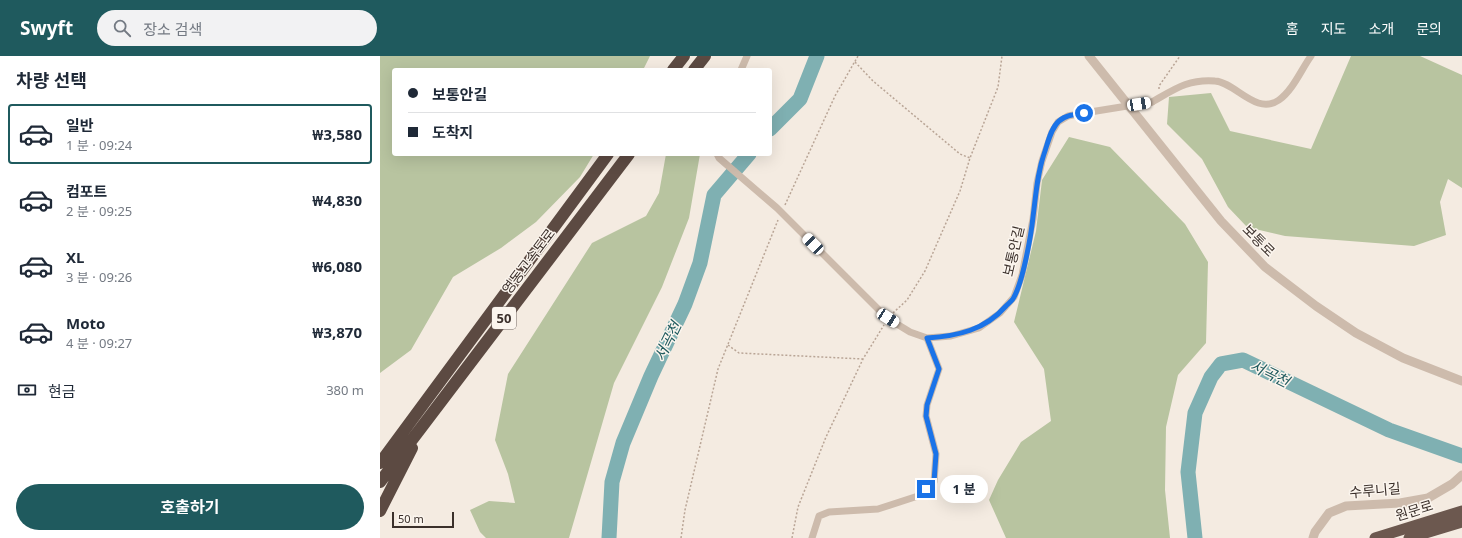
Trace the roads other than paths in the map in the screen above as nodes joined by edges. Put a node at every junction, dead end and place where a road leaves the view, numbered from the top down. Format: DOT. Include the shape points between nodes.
graph roads {
  1 [pos="684,56"];
  2 [pos="705,56"];
  3 [pos="747,56"];
  4 [pos="1089,56"];
  5 [pos="1311,56"];
  6 [pos="675,68"];
  7 [pos="696,68"];
  8 [pos="742,68"];
  9 [pos="607,156"];
  10 [pos="627,156"];
  11 [pos="718,156"];
  12 [pos="927,338"];
  13 [pos="1462,381"];
  14 [pos="427,419"];
  15 [pos="380,463"];
  16 [pos="1462,475"];
  17 [pos="380,482"];
  18 [pos="380,511"];
  19 [pos="1462,511"];
  20 [pos="1462,522"];
  21 [pos="812,538"];
  22 [pos="1313,538"];
  23 [pos="1376,538"];
  24 [pos="1409,538"];
  1 -- 6 [label="highway"];
  2 -- 7 [label="highway"];
  3 -- 8 [label="street"];
  4 -- 13 [label="street, 보통로" via="1221,221 1265,266 1356,333 1408,361"];
  5 -- 12 [label="street, 보통안길, bridge" via="1290,89 1278,101 1268,104 1250,100 1216,80 1189,82 1155,100 1068,116 1058,122 1042,162 1022,274 1014,297 1000,313 978,328 951,336"];
  9 -- 15 [label="highway, 영동고속도로 / 50"];
  10 -- 14 [label="highway, 영동고속도로 / 50"];
  11 -- 12 [label="street, 보통안길" via="779,210 888,318 910,332"];
  12 -- 21 [label="street" via="939,369 926,416 936,454 934,482 918,496 878,510 829,512 819,516"];
  14 -- 17 [label="highway, 영동고속도로 / 50"];
  14 -- 18 [label="highway"];
  16 -- 22 [label="street, 수루니길" via="1428,498 1400,503 1346,506 1329,513"];
  19 -- 23 [label="highway, 원문로"];
  20 -- 24 [label="highway, 원문로"];
}
